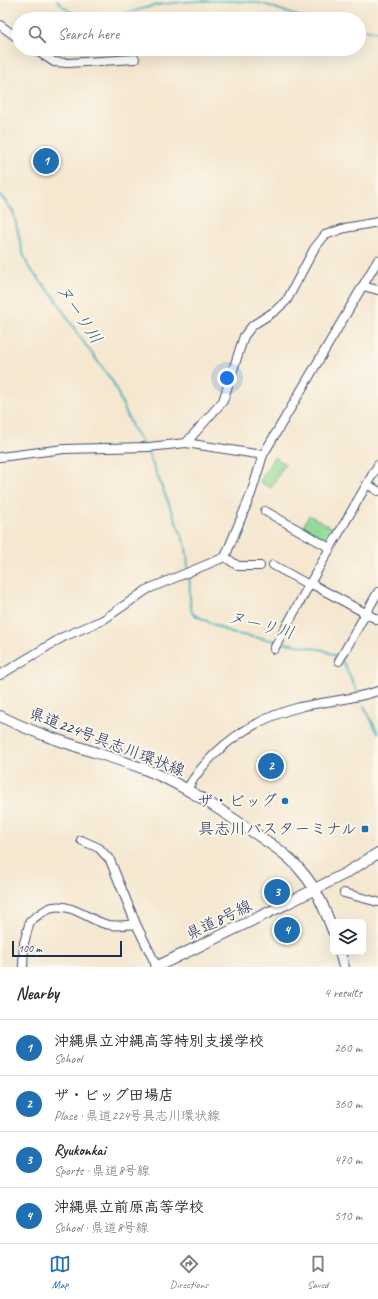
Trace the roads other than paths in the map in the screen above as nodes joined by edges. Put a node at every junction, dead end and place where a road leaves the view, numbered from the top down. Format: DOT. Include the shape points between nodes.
graph roads {
  1 [pos="0,25"];
  2 [pos="12,34"];
  3 [pos="45,56"];
  4 [pos="135,59"];
  5 [pos="378,222"];
  6 [pos="378,260"];
  7 [pos="362,286"];
  8 [pos="378,290"];
  9 [pos="186,443"];
  10 [pos="263,455"];
  11 [pos="0,457"];
  12 [pos="378,465"];
  13 [pos="367,484"];
  14 [pos="378,491"];
  15 [pos="265,511"];
  16 [pos="330,548"];
  17 [pos="225,557"];
  18 [pos="273,565"];
  19 [pos="260,566"];
  20 [pos="310,584"];
  21 [pos="378,592"];
  22 [pos="366,613"];
  23 [pos="378,620"];
  24 [pos="274,649"];
  25 [pos="339,661"];
  26 [pos="0,675"];
  27 [pos="378,691"];
  28 [pos="0,716"];
  29 [pos="187,789"];
  30 [pos="81,840"];
  31 [pos="378,853"];
  32 [pos="314,889"];
  33 [pos="344,893"];
  34 [pos="378,902"];
  35 [pos="330,922"];
  36 [pos="136,924"];
  37 [pos="341,955"];
  38 [pos="23,967"];
  39 [pos="157,967"];
  40 [pos="344,967"];
  1 -- 2 [label="street"];
  3 -- 4 [label="street" via="54,62 68,63"];
  5 -- 9 [label="street" via="345,228 325,235 287,300 252,325 244,336 224,401"];
  6 -- 7 [label="street"];
  7 -- 8 [label="street"];
  7 -- 10 [label="street"];
  9 -- 10 [label="street"];
  9 -- 11 [label="street" via="149,447 64,449"];
  10 -- 17 [label="street" via="251,494"];
  12 -- 13 [label="street"];
  13 -- 14 [label="street"];
  13 -- 16 [label="street"];
  15 -- 16 [label="street"];
  16 -- 20 [label="street"];
  17 -- 19 [label="street" via="238,566"];
  17 -- 26 [label="street" via="148,588 103,620 62,637"];
  18 -- 20 [label="street"];
  20 -- 22 [label="street"];
  20 -- 24 [label="street"];
  21 -- 22 [label="street"];
  22 -- 23 [label="street"];
  22 -- 25 [label="street"];
  27 -- 29 [label="street" via="351,699 296,708 252,725 219,750 196,774"];
  28 -- 29 [label="main road, 県道224号具志川環状線" via="23,727 144,769"];
  29 -- 32 [label="main road, 県道224号具志川環状線" via="287,857 302,871"];
  30 -- 36 [label="street" via="99,848 110,860"];
  31 -- 32 [label="main road, 県道8号線"];
  32 -- 35 [label="main road, 県道224号具志川環状線"];
  32 -- 39 [label="main road, 県道8号線"];
  33 -- 34 [label="street"];
  36 -- 38 [label="street" via="115,926 64,907 52,907 30,922 24,944"];
  36 -- 39 [label="street"];
  37 -- 40 [label="main road"];
}
